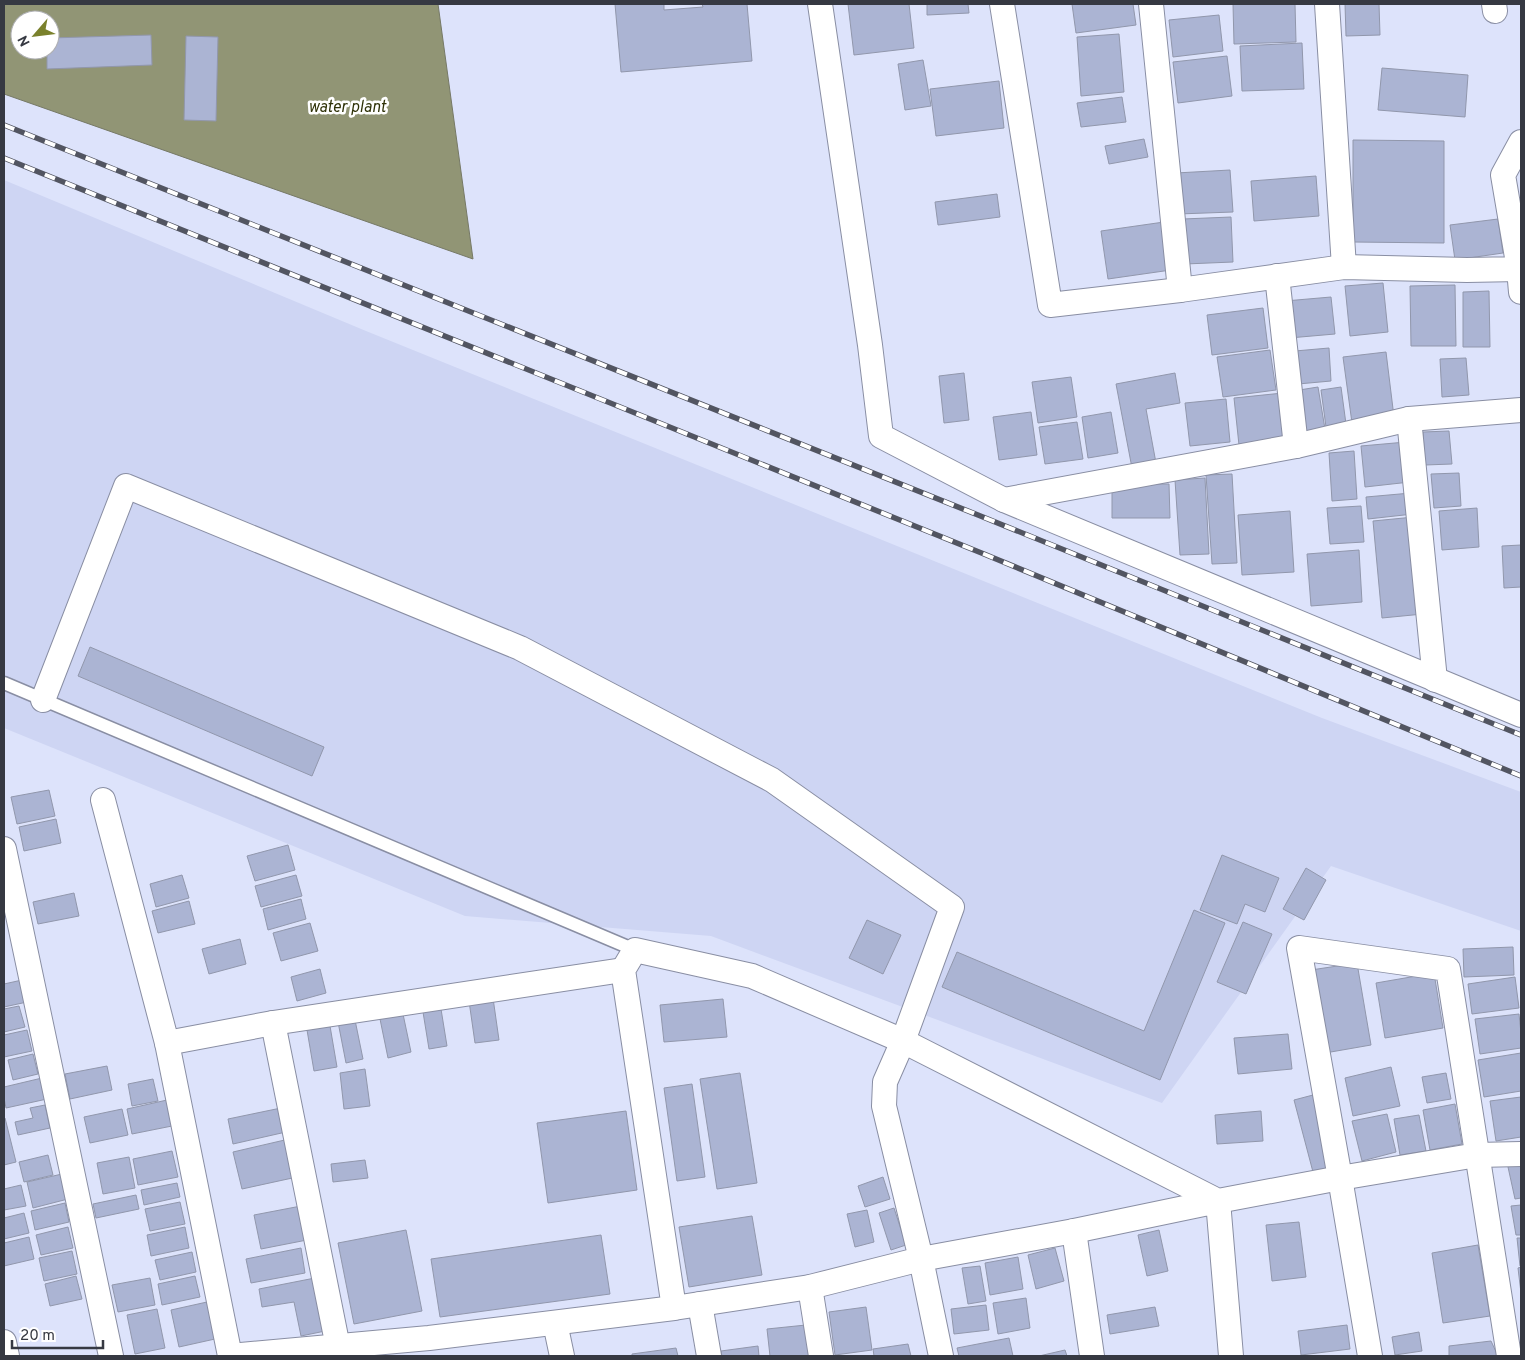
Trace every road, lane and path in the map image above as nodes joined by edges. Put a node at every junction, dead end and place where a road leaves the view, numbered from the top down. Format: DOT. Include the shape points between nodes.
graph roads {
  1 [pos="820,4"];
  2 [pos="1002,4"];
  3 [pos="1151,4"];
  4 [pos="1327,4"];
  5 [pos="1521,142"];
  6 [pos="1344,267"];
  7 [pos="1519,269"];
  8 [pos="1277,276"];
  9 [pos="1180,290"];
  10 [pos="1521,292"];
  11 [pos="1521,410"];
  12 [pos="1409,419"];
  13 [pos="1296,446"];
  14 [pos="1004,500"];
  15 [pos="1435,680"];
  16 [pos="4,683"];
  17 [pos="43,700"];
  18 [pos="1521,715"];
  19 [pos="103,800"];
  20 [pos="4,849"];
  21 [pos="635,950"];
  22 [pos="623,970"];
  23 [pos="273,1023"];
  24 [pos="903,1041"];
  25 [pos="167,1043"];
  26 [pos="1521,1154"];
  27 [pos="1477,1155"];
  28 [pos="1340,1178"];
  29 [pos="1218,1201"];
  30 [pos="1074,1231"];
  31 [pos="921,1259"];
  32 [pos="810,1287"];
  33 [pos="700,1304"];
  34 [pos="674,1308"];
  35 [pos="555,1323"];
  36 [pos="4,1342"];
  37 [pos="338,1346"];
  38 [pos="431,1347"];
  39 [pos="306,1353"];
  40 [pos="7,1356"];
  41 [pos="111,1356"];
  42 [pos="562,1356"];
  43 [pos="708,1356"];
  44 [pos="821,1356"];
  45 [pos="941,1356"];
  46 [pos="1092,1356"];
  47 [pos="1231,1356"];
  48 [pos="1370,1356"];
  49 [pos="1510,1356"];
  1 -- 14 [label="street" via="881,436"];
  2 -- 9 [label="street" via="1050,305"];
  3 -- 9 [label="street"];
  4 -- 6 [label="street"];
  5 -- 7 [label="street" via="1503,175"];
  6 -- 7 [label="street"];
  6 -- 8 [label="street"];
  7 -- 10 [label="street"];
  8 -- 9 [label="street"];
  8 -- 13 [label="street"];
  11 -- 12 [label="street"];
  12 -- 13 [label="street"];
  12 -- 15 [label="street"];
  13 -- 14 [label="street"];
  14 -- 15 [label="street"];
  15 -- 18 [label="street"];
  16 -- 17 [label="lane"];
  17 -- 21 [label="lane"];
  17 -- 24 [label="street" via="126,486 520,648 772,780 952,907"];
  19 -- 25 [label="street"];
  20 -- 41 [label="street"];
  21 -- 22 [label="street"];
  21 -- 24 [label="street" via="752,976"];
  22 -- 23 [label="street"];
  22 -- 34 [label="street"];
  23 -- 25 [label="street"];
  23 -- 37 [label="street"];
  24 -- 29 [label="street"];
  24 -- 31 [label="street" via="885,1082 884,1106"];
  25 -- 39 [label="street" via="230,1356"];
  26 -- 27 [label="street"];
  27 -- 28 [label="street"];
  27 -- 28 [label="street" via="1448,969 1299,948"];
  27 -- 49 [label="street"];
  28 -- 29 [label="street"];
  28 -- 48 [label="street"];
  29 -- 30 [label="street"];
  29 -- 47 [label="street"];
  30 -- 31 [label="street"];
  30 -- 46 [label="street"];
  31 -- 32 [label="street"];
  31 -- 45 [label="street"];
  32 -- 33 [label="street"];
  32 -- 44 [label="street"];
  33 -- 34 [label="street"];
  33 -- 43 [label="street"];
  34 -- 35 [label="street"];
  35 -- 38 [label="street"];
  35 -- 42 [label="street"];
  36 -- 40 [label="street"];
  37 -- 38 [label="street"];
  37 -- 39 [label="street"];
}
